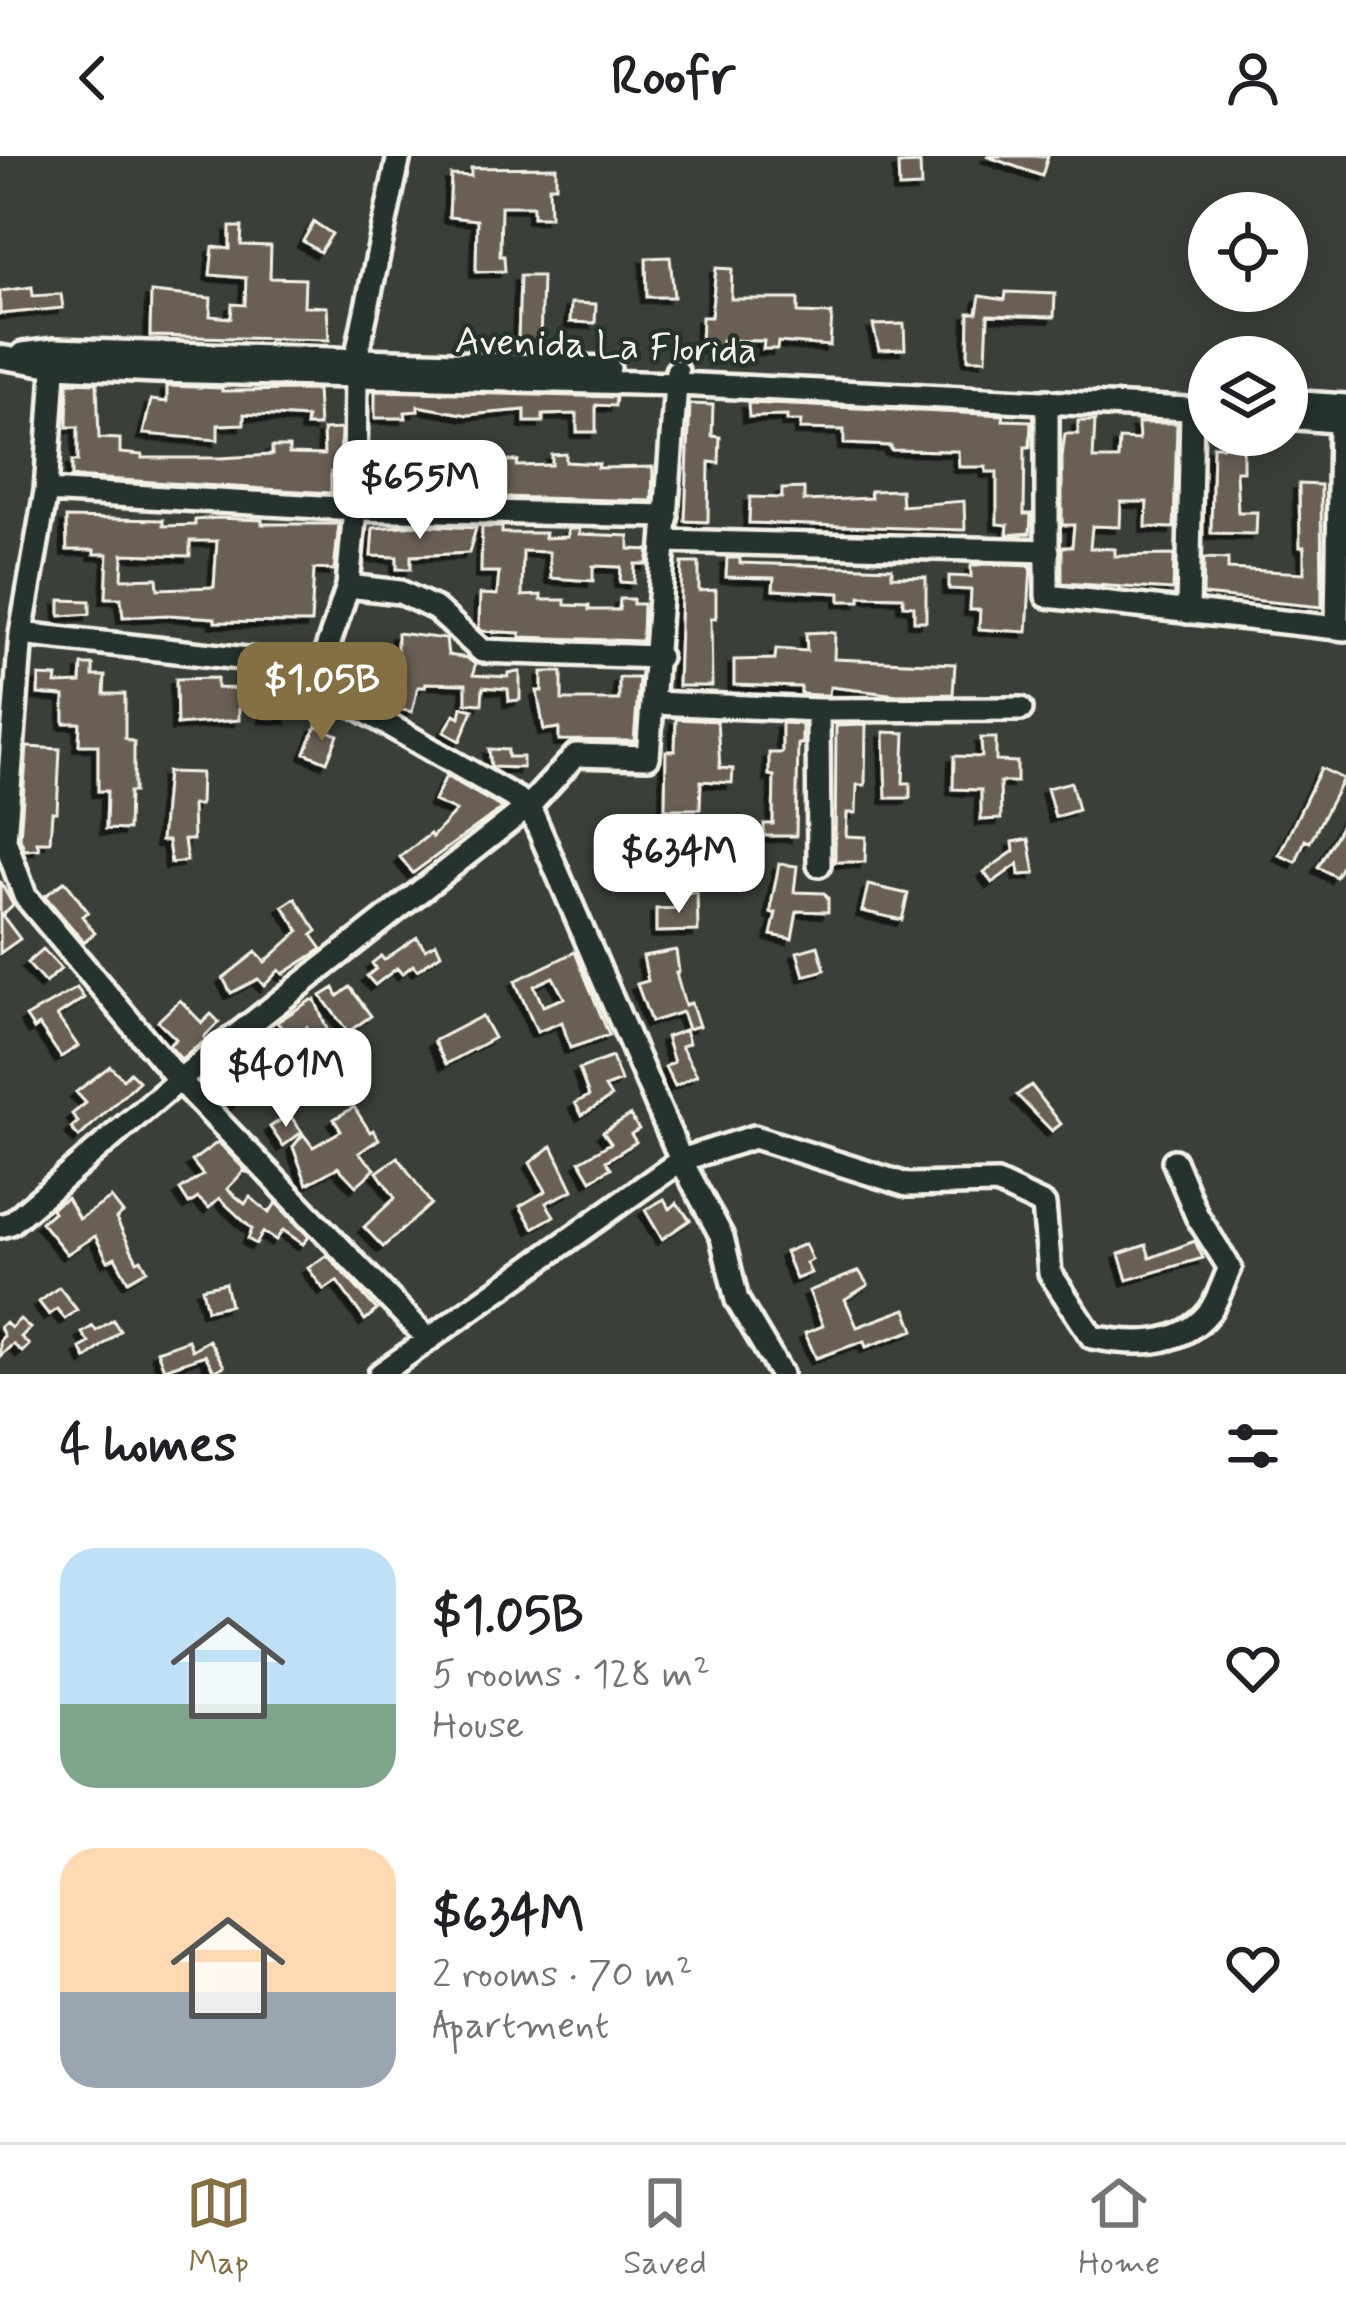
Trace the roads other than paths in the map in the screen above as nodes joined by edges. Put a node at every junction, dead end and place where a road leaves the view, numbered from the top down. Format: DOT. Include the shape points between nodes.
graph roads {
  1 [pos="399,156"];
  2 [pos="0,357"];
  3 [pos="55,358"];
  4 [pos="356,367"];
  5 [pos="677,377"];
  6 [pos="1047,401"];
  7 [pos="1188,405"];
  8 [pos="1188,406"];
  9 [pos="1308,407"];
  10 [pos="1344,416"];
  11 [pos="1308,417"];
  12 [pos="1199,456"];
  13 [pos="46,490"];
  14 [pos="355,509"];
  15 [pos="667,516"];
  16 [pos="666,541"];
  17 [pos="1048,551"];
  18 [pos="348,586"];
  19 [pos="1188,612"];
  20 [pos="1342,629"];
  21 [pos="21,634"];
  22 [pos="658,657"];
  23 [pos="321,667"];
  24 [pos="653,704"];
  25 [pos="1021,709"];
  26 [pos="818,710"];
  27 [pos="529,806"];
  28 [pos="3,839"];
  29 [pos="819,865"];
  30 [pos="179,1080"];
  31 [pos="681,1160"];
  32 [pos="1174,1161"];
  33 [pos="0,1226"];
  34 [pos="428,1339"];
  35 [pos="380,1374"];
  36 [pos="781,1374"];
  1 -- 4 [label="street"];
  2 -- 3 [label="street, Avenida La Florida"];
  3 -- 4 [label="street, Avenida La Florida"];
  3 -- 13 [label="street"];
  4 -- 5 [label="street, Avenida La Florida"];
  4 -- 14 [label="street"];
  5 -- 6 [label="street, Avenida La Florida"];
  5 -- 7 [label="street"];
  5 -- 15 [label="street"];
  6 -- 8 [label="street, Avenida La Florida"];
  6 -- 17 [label="street"];
  9 -- 10 [label="street"];
  10 -- 11 [label="street"];
  10 -- 20 [label="street"];
  12 -- 19 [label="street"];
  13 -- 14 [label="street"];
  13 -- 21 [label="street"];
  14 -- 15 [label="street"];
  14 -- 18 [label="street"];
  15 -- 16 [label="street"];
  16 -- 17 [label="street"];
  16 -- 22 [label="street"];
  17 -- 19 [label="street" via="1048,596"];
  18 -- 22 [label="street" via="400,592 436,610 482,651"];
  18 -- 23 [label="street"];
  19 -- 20 [label="street"];
  21 -- 23 [label="street"];
  21 -- 28 [label="street"];
  22 -- 24 [label="street"];
  23 -- 27 [label="street" via="335,694"];
  24 -- 26 [label="street"];
  24 -- 27 [label="street" via="648,757 576,755"];
  25 -- 26 [label="street"];
  26 -- 29 [label="street"];
  27 -- 30 [label="street"];
  27 -- 31 [label="street"];
  28 -- 30 [label="street" via="25,896"];
  30 -- 33 [label="street"];
  30 -- 34 [label="street"];
  31 -- 32 [label="street" via="754,1137 907,1185 997,1183 1044,1205 1050,1273 1092,1337 1131,1345 1175,1337 1208,1312 1230,1268"];
  31 -- 34 [label="street"];
  31 -- 36 [label="street" via="722,1237 737,1300"];
  34 -- 35 [label="street"];
}
